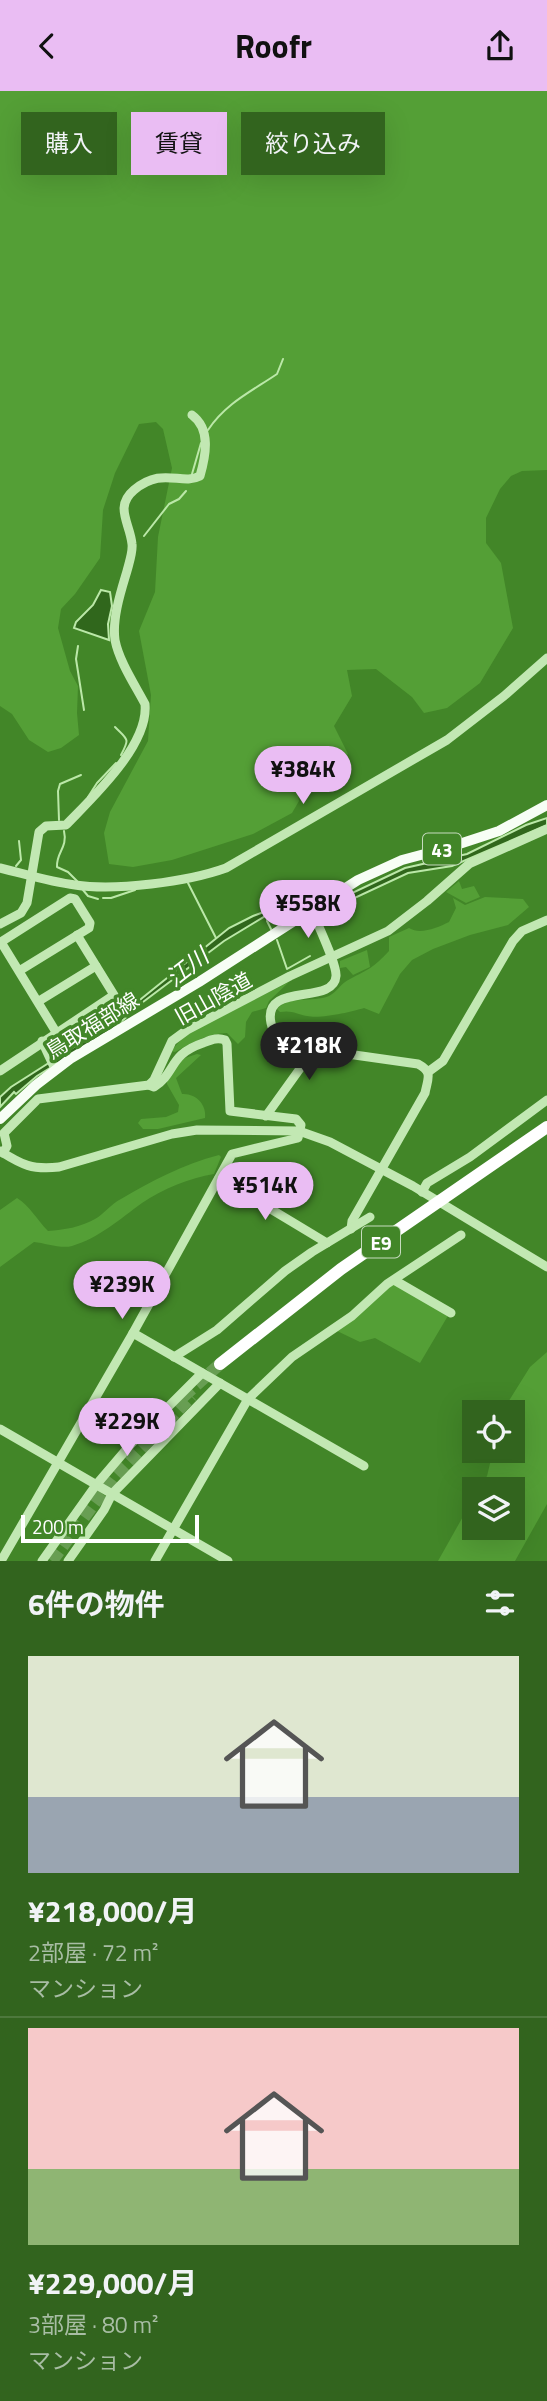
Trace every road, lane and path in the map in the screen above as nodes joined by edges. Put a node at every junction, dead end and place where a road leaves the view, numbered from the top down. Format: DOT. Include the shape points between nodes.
graph roads {
  1 [pos="192,415"];
  2 [pos="547,658"];
  3 [pos="547,805"];
  4 [pos="535,817"];
  5 [pos="542,830"];
  6 [pos="0,868"];
  7 [pos="32,876"];
  8 [pos="312,910"];
  9 [pos="547,920"];
  10 [pos="0,924"];
  11 [pos="77,935"];
  12 [pos="1,941"];
  13 [pos="331,958"];
  14 [pos="96,966"];
  15 [pos="19,971"];
  16 [pos="39,1001"];
  17 [pos="327,1031"];
  18 [pos="56,1032"];
  19 [pos="42,1041"];
  20 [pos="314,1051"];
  21 [pos="55,1069"];
  22 [pos="0,1071"];
  23 [pos="428,1072"];
  24 [pos="149,1086"];
  25 [pos="547,1100"];
  26 [pos="266,1116"];
  27 [pos="0,1119"];
  28 [pos="547,1127"];
  29 [pos="299,1131"];
  30 [pos="547,1133"];
  31 [pos="2,1152"];
  32 [pos="382,1169"];
  33 [pos="219,1178"];
  34 [pos="422,1192"];
  35 [pos="370,1217"];
  36 [pos="351,1230"];
  37 [pos="461,1235"];
  38 [pos="327,1243"];
  39 [pos="547,1267"];
  40 [pos="394,1280"];
  41 [pos="452,1313"];
  42 [pos="133,1333"];
  43 [pos="174,1357"];
  44 [pos="202,1373"];
  45 [pos="220,1383"];
  46 [pos="248,1399"];
  47 [pos="0,1429"];
  48 [pos="58,1463"];
  49 [pos="364,1466"];
  50 [pos="96,1485"];
  51 [pos="112,1494"];
  52 [pos="173,1529"];
  53 [pos="1,1561"];
  54 [pos="42,1561"];
  55 [pos="68,1561"];
  56 [pos="155,1561"];
  57 [pos="228,1561"];
  1 -- 7 [label="street" via="205,435 200,476 152,479 135,489 123,509 132,545 115,641 145,704 143,725 119,765 66,825 46,826 40,832"];
  2 -- 7 [label="street" via="447,740 226,868 203,876 121,886 76,886"];
  3 -- 4 [label="main road, 鳥取福部線 / 43"];
  4 -- 5 [label="street"];
  4 -- 8 [label="main road, 鳥取福部線 / 43" via="480,839 402,860 358,880"];
  5 -- 13 [label="street, 旧山陰道" via="469,864 389,931"];
  6 -- 7 [label="street"];
  7 -- 10 [label="street" via="21,913"];
  8 -- 13 [label="street"];
  8 -- 21 [label="main road, 鳥取福部線 / 43"];
  9 -- 23 [label="street" via="522,931 513,941 443,1061"];
  11 -- 12 [label="street" via="90,923 70,898"];
  11 -- 14 [label="street"];
  11 -- 15 [label="street"];
  12 -- 15 [label="street"];
  13 -- 20 [label="street" via="337,975 330,988 285,998 269,1015 274,1036 284,1045"];
  13 -- 24 [label="street, 旧山陰道" via="187,1030 172,1041"];
  14 -- 16 [label="street"];
  14 -- 18 [label="street" via="114,995"];
  15 -- 16 [label="street"];
  16 -- 18 [label="street"];
  17 -- 20 [label="street"];
  18 -- 19 [label="street"];
  19 -- 21 [label="street"];
  19 -- 22 [label="street"];
  20 -- 23 [label="street" via="418,1064"];
  20 -- 26 [label="street"];
  21 -- 27 [label="main road, 鳥取福部線 / 43"];
  23 -- 32 [label="street" via="425,1093"];
  24 -- 26 [label="street" via="162,1081 176,1057 186,1050 219,1038 227,1044 230,1111"];
  24 -- 31 [label="street" via="38,1098 4,1133 7,1146"];
  25 -- 34 [label="street" via="427,1183"];
  26 -- 29 [label="street" via="296,1119"];
  28 -- 30 [label="highway, E9" via="341,1269 222,1365"];
  29 -- 31 [label="street" via="197,1130 40,1169"];
  29 -- 32 [label="street"];
  29 -- 33 [label="street" via="298,1139 232,1154"];
  32 -- 34 [label="street"];
  32 -- 36 [label="street"];
  33 -- 38 [label="street"];
  33 -- 42 [label="street"];
  34 -- 39 [label="street"];
  35 -- 36 [label="street"];
  36 -- 38 [label="street"];
  37 -- 40 [label="street"];
  38 -- 43 [label="street" via="285,1271 217,1330"];
  40 -- 41 [label="street"];
  40 -- 46 [label="street" via="292,1357"];
  42 -- 43 [label="street"];
  42 -- 48 [label="street"];
  43 -- 44 [label="street"];
  44 -- 45 [label="street"];
  44 -- 50 [label="street"];
  45 -- 46 [label="street"];
  45 -- 51 [label="street"];
  46 -- 49 [label="street"];
  46 -- 52 [label="street"];
  47 -- 48 [label="street"];
  48 -- 50 [label="street"];
  48 -- 53 [label="street"];
  50 -- 51 [label="street"];
  50 -- 54 [label="street"];
  51 -- 52 [label="street"];
  51 -- 55 [label="street"];
  52 -- 56 [label="street"];
  52 -- 57 [label="street"];
}
